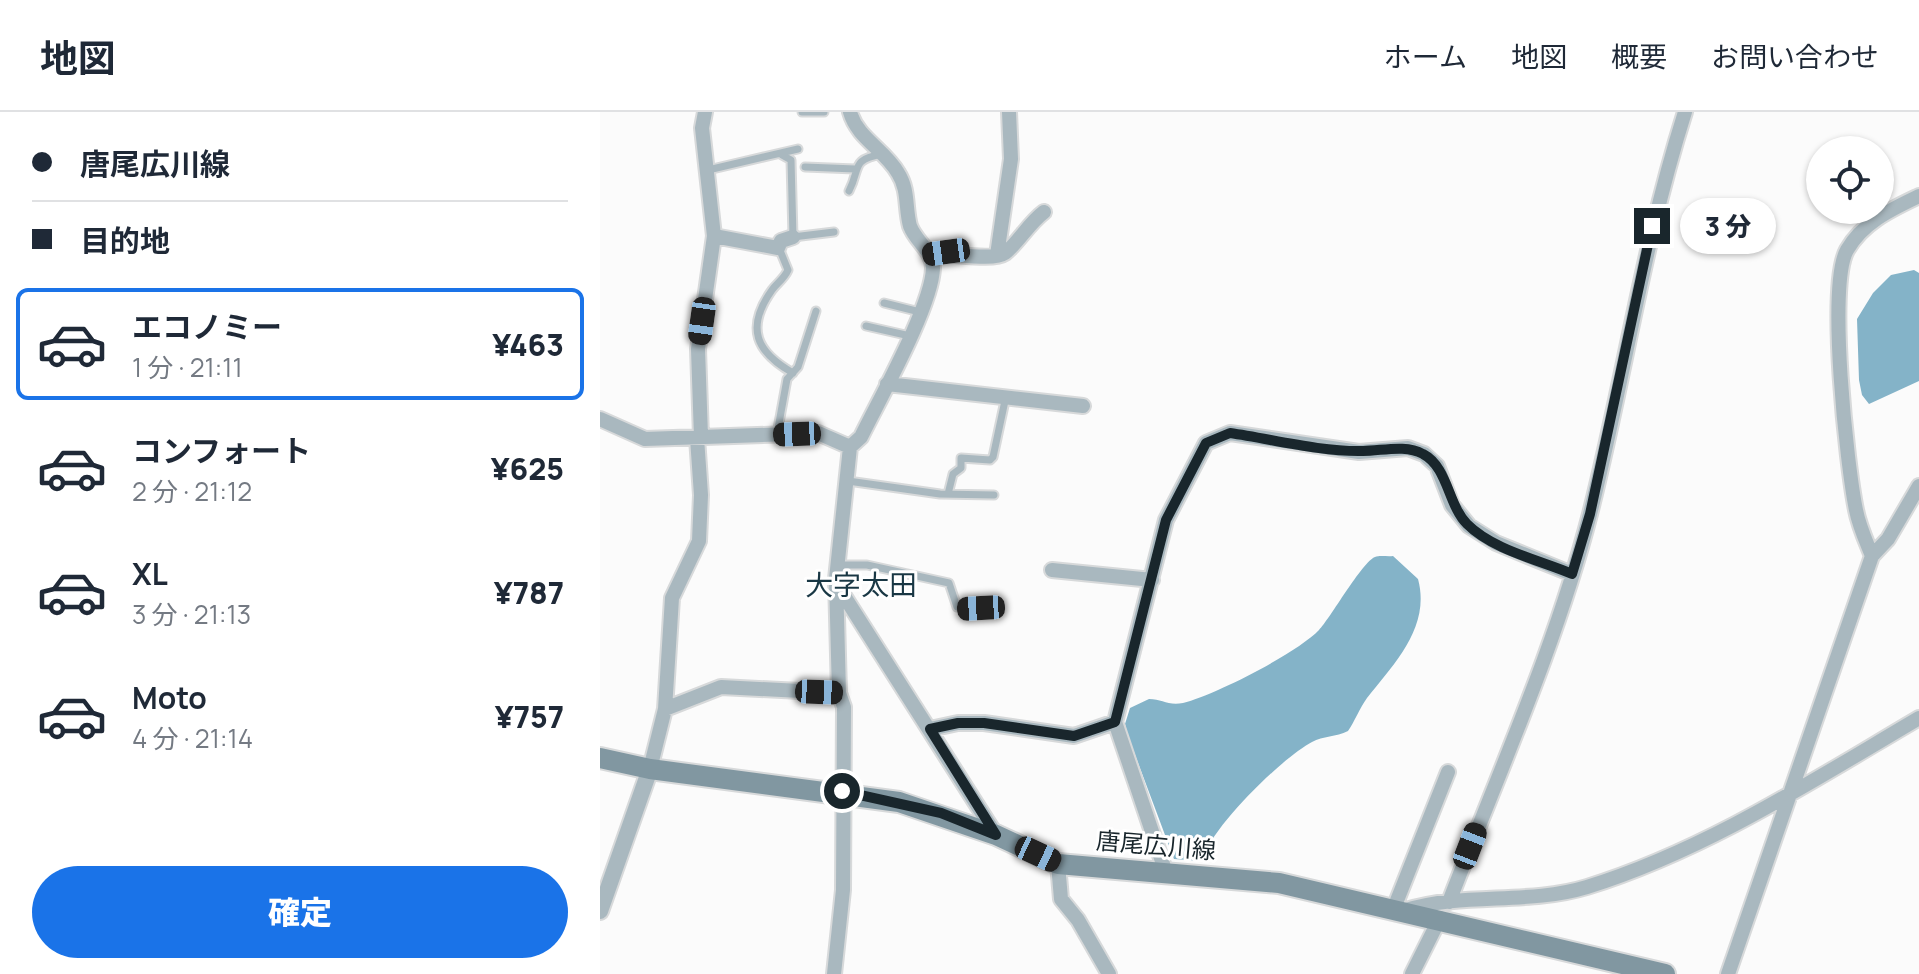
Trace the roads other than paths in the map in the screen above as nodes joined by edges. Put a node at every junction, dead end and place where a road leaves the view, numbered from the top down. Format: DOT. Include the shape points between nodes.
graph roads {
  1 [pos="705,112"];
  2 [pos="802,112"];
  3 [pos="824,112"];
  4 [pos="850,112"];
  5 [pos="1009,112"];
  6 [pos="1685,112"];
  7 [pos="798,149"];
  8 [pos="882,154"];
  9 [pos="782,155"];
  10 [pos="805,167"];
  11 [pos="855,169"];
  12 [pos="708,170"];
  13 [pos="849,191"];
  14 [pos="1919,196"];
  15 [pos="1044,212"];
  16 [pos="834,232"];
  17 [pos="714,236"];
  18 [pos="793,237"];
  19 [pos="778,248"];
  20 [pos="930,254"];
  21 [pos="997,255"];
  22 [pos="884,303"];
  23 [pos="816,311"];
  24 [pos="920,312"];
  25 [pos="866,326"];
  26 [pos="910,336"];
  27 [pos="793,373"];
  28 [pos="887,384"];
  29 [pos="1006,396"];
  30 [pos="1083,406"];
  31 [pos="600,419"];
  32 [pos="777,434"];
  33 [pos="699,438"];
  34 [pos="850,447"];
  35 [pos="848,481"];
  36 [pos="1919,486"];
  37 [pos="948,494"];
  38 [pos="994,495"];
  39 [pos="1872,556"];
  40 [pos="838,565"];
  41 [pos="1052,570"];
  42 [pos="1572,574"];
  43 [pos="1103,575"];
  44 [pos="1152,580"];
  45 [pos="839,588"];
  46 [pos="1101,593"];
  47 [pos="981,608"];
  48 [pos="839,693"];
  49 [pos="665,709"];
  50 [pos="1919,718"];
  51 [pos="1115,722"];
  52 [pos="930,729"];
  53 [pos="600,758"];
  54 [pos="650,769"];
  55 [pos="1448,772"];
  56 [pos="842,791"];
  57 [pos="1790,794"];
  58 [pos="996,835"];
  59 [pos="1058,864"];
  60 [pos="1166,873"];
  61 [pos="1400,909"];
  62 [pos="1445,910"];
  63 [pos="600,911"];
  64 [pos="834,974"];
  65 [pos="1109,974"];
  66 [pos="1412,974"];
  67 [pos="1665,974"];
  68 [pos="1728,974"];
  1 -- 12 [label="street"];
  2 -- 3 [label="lane"];
  4 -- 8 [label="street" via="853,126"];
  5 -- 21 [label="street" via="1011,159"];
  6 -- 42 [label="street" via="1649,240 1590,514"];
  7 -- 9 [label="lane"];
  8 -- 11 [label="lane" via="862,160"];
  8 -- 20 [label="street" via="898,171 910,225"];
  9 -- 12 [label="lane"];
  9 -- 18 [label="lane" via="791,160"];
  10 -- 11 [label="lane"];
  11 -- 13 [label="lane"];
  12 -- 17 [label="street"];
  14 -- 39 [label="street" via="1865,227 1846,252 1839,284 1851,473 1856,511"];
  15 -- 21 [label="street"];
  16 -- 18 [label="lane"];
  17 -- 19 [label="street"];
  17 -- 33 [label="street" via="698,349"];
  18 -- 19 [label="street"];
  19 -- 27 [label="lane" via="788,270 761,307 759,343 763,354"];
  20 -- 21 [label="street"];
  20 -- 24 [label="street" via="933,270"];
  22 -- 24 [label="lane"];
  23 -- 27 [label="lane"];
  24 -- 26 [label="street"];
  25 -- 26 [label="lane"];
  26 -- 28 [label="street"];
  27 -- 32 [label="lane" via="787,379"];
  28 -- 29 [label="street"];
  28 -- 34 [label="street" via="861,437"];
  29 -- 30 [label="street"];
  29 -- 37 [label="lane" via="993,457 961,458"];
  31 -- 33 [label="street" via="645,439"];
  32 -- 33 [label="street"];
  32 -- 34 [label="street" via="818,433"];
  33 -- 49 [label="street" via="699,541 672,598"];
  34 -- 35 [label="street"];
  35 -- 37 [label="lane"];
  35 -- 40 [label="street"];
  36 -- 39 [label="street"];
  37 -- 38 [label="lane"];
  39 -- 57 [label="street"];
  40 -- 45 [label="street"];
  40 -- 47 [label="lane" via="867,565 949,583 957,607"];
  41 -- 43 [label="street"];
  42 -- 44 [label="street" via="1496,543 1469,526 1452,505 1437,466 1424,454 1408,448 1359,452 1230,433 1206,443 1175,496"];
  42 -- 62 [label="street"];
  43 -- 44 [label="street"];
  43 -- 46 [label="street"];
  44 -- 51 [label="street"];
  45 -- 48 [label="street"];
  45 -- 52 [label="street"];
  48 -- 49 [label="street" via="721,687"];
  48 -- 56 [label="street" via="844,707"];
  49 -- 54 [label="street"];
  50 -- 57 [label="street"];
  51 -- 52 [label="street" via="1074,736 984,723"];
  51 -- 60 [label="street"];
  52 -- 58 [label="street"];
  53 -- 54 [label="main road, 唐尾広川線"];
  54 -- 56 [label="main road, 唐尾広川線"];
  54 -- 63 [label="street"];
  55 -- 61 [label="street"];
  56 -- 58 [label="main road, 唐尾広川線" via="941,813"];
  56 -- 64 [label="street" via="843,890"];
  57 -- 62 [label="street" via="1691,847 1585,887"];
  57 -- 68 [label="street"];
  58 -- 59 [label="main road, 唐尾広川線"];
  59 -- 60 [label="main road, 唐尾広川線"];
  59 -- 65 [label="street" via="1061,899"];
  60 -- 61 [label="main road, 唐尾広川線" via="1279,883"];
  61 -- 62 [label="main road, 唐尾広川線"];
  62 -- 66 [label="street"];
  62 -- 67 [label="main road, 唐尾広川線"];
}
